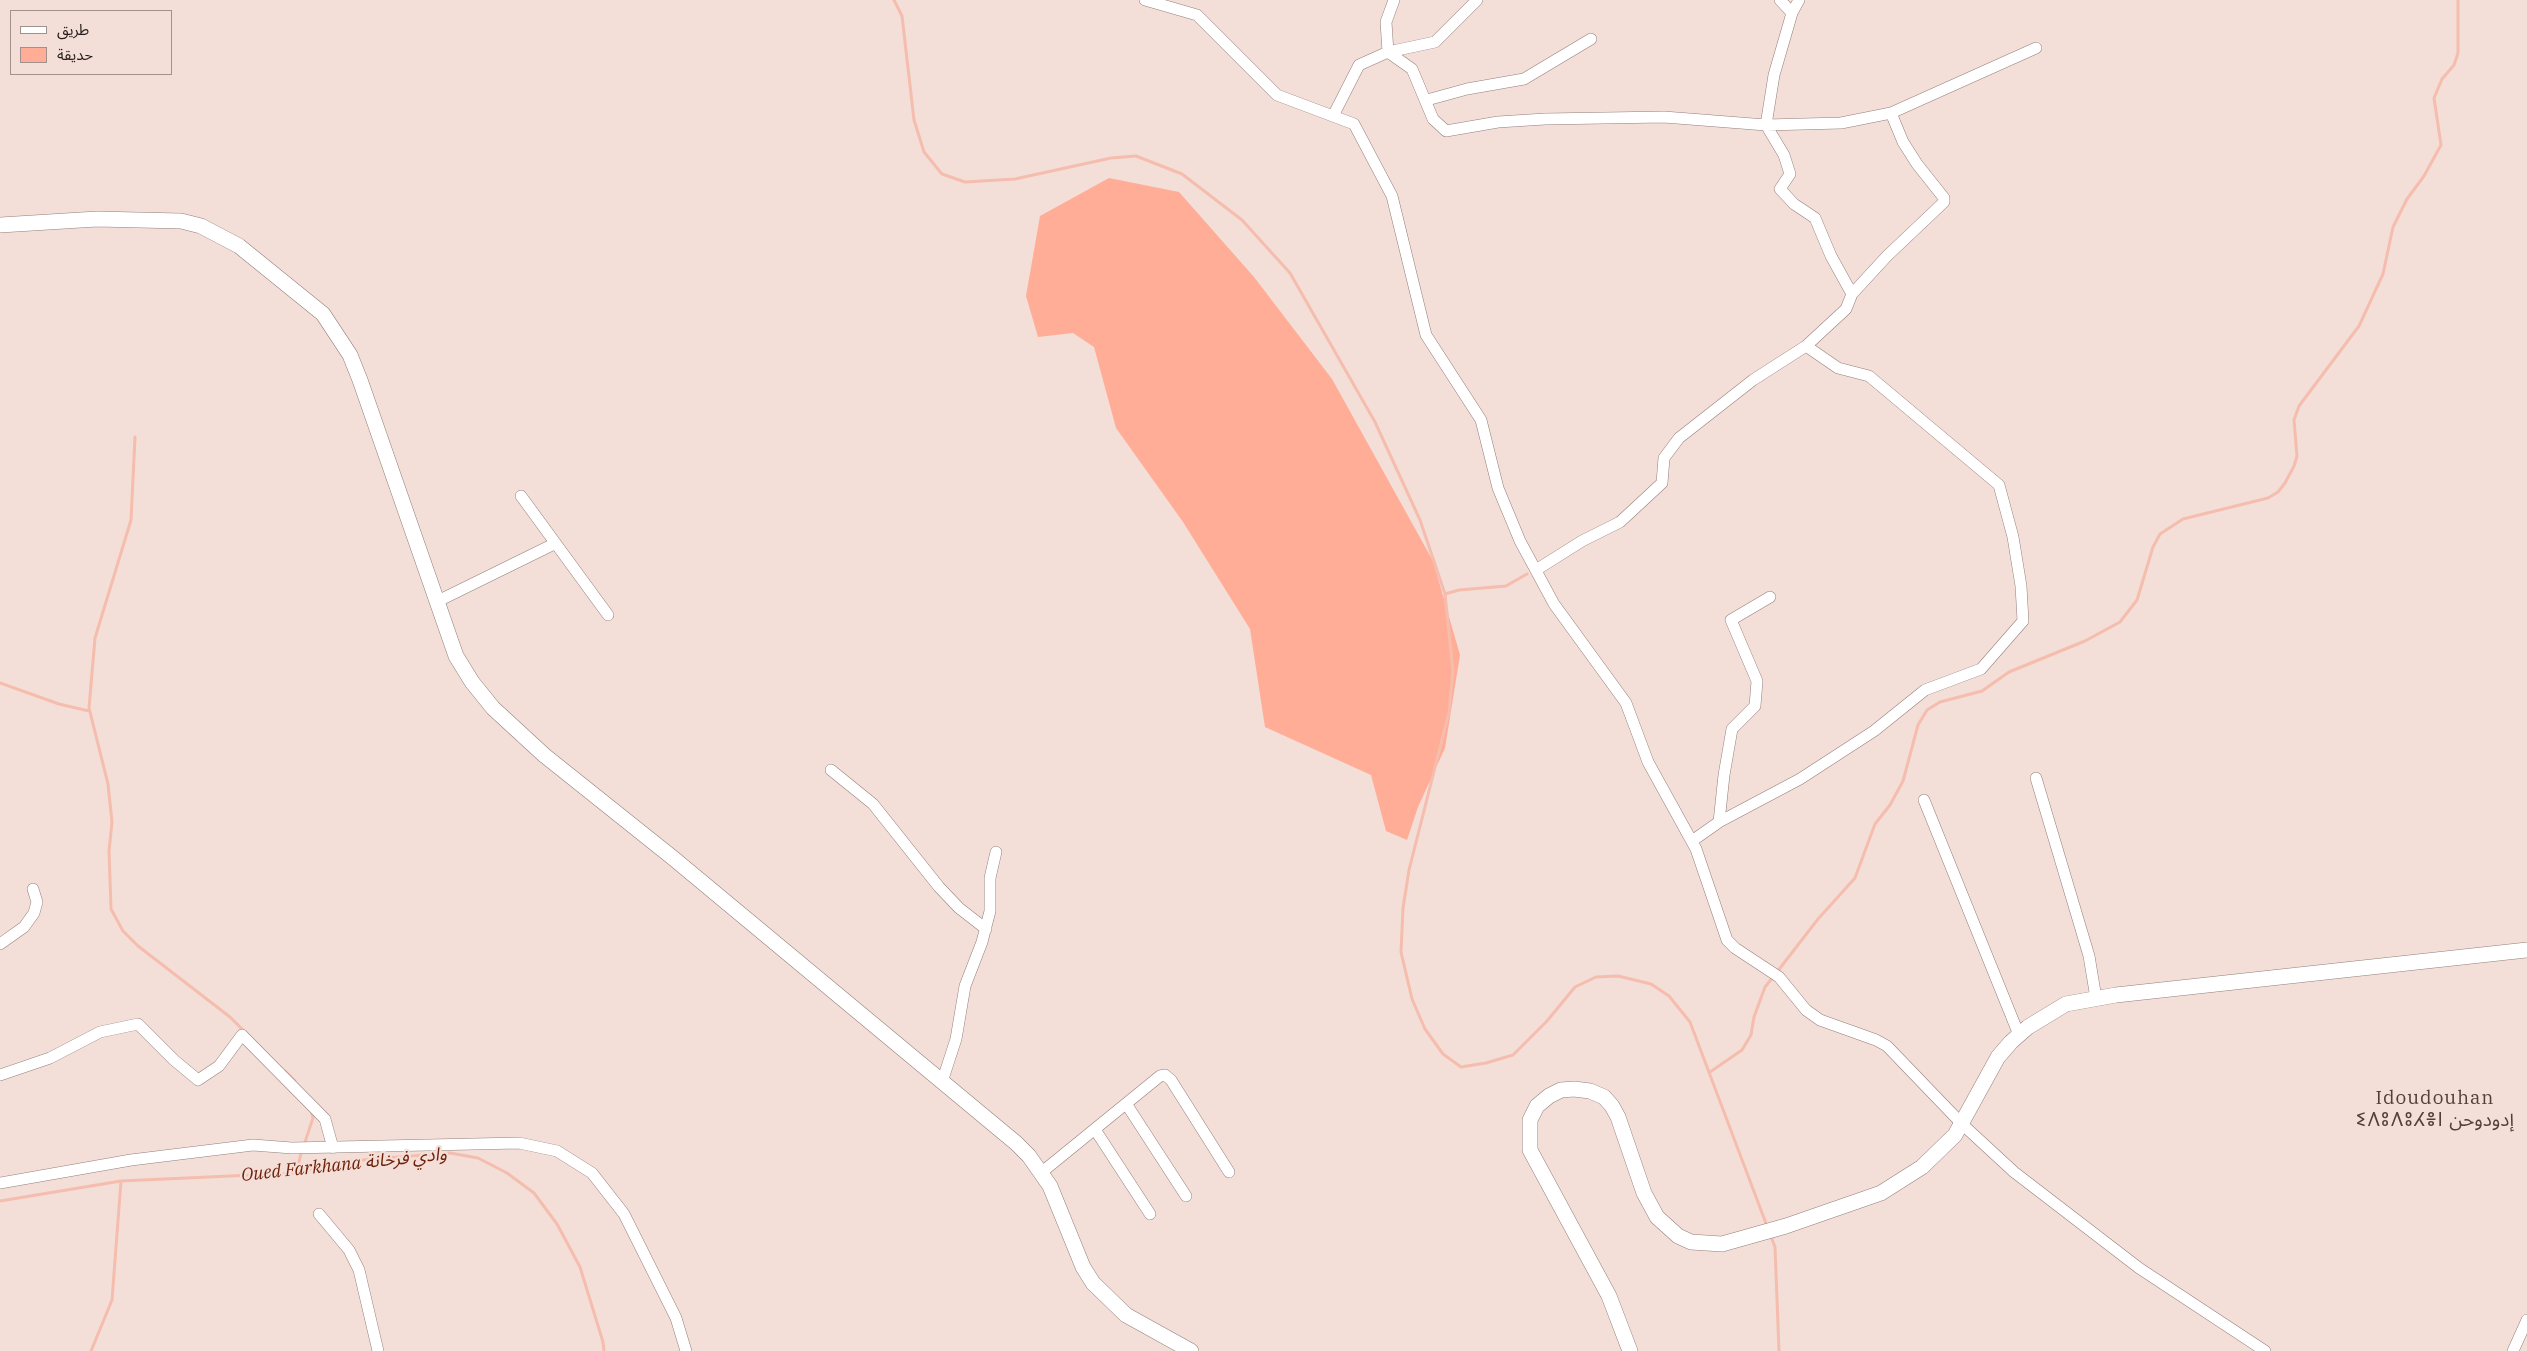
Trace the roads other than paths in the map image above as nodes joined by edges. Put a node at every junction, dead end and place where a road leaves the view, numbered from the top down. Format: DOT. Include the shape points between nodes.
graph roads {
  1 [pos="1145,0"];
  2 [pos="1394,0"];
  3 [pos="1477,0"];
  4 [pos="1780,0"];
  5 [pos="1799,0"];
  6 [pos="1792,14"];
  7 [pos="1590,39"];
  8 [pos="2036,48"];
  9 [pos="1388,52"];
  10 [pos="1427,100"];
  11 [pos="1891,113"];
  12 [pos="1333,116"];
  13 [pos="1766,125"];
  14 [pos="0,225"];
  15 [pos="1852,294"];
  16 [pos="1806,346"];
  17 [pos="521,496"];
  18 [pos="554,544"];
  19 [pos="1536,570"];
  20 [pos="1770,598"];
  21 [pos="436,602"];
  22 [pos="608,615"];
  23 [pos="830,770"];
  24 [pos="2036,778"];
  25 [pos="1924,800"];
  26 [pos="1719,822"];
  27 [pos="1692,841"];
  28 [pos="996,852"];
  29 [pos="33,889"];
  30 [pos="986,929"];
  31 [pos="0,944"];
  32 [pos="2527,950"];
  33 [pos="2096,998"];
  34 [pos="2018,1035"];
  35 [pos="0,1075"];
  36 [pos="942,1082"];
  37 [pos="1127,1105"];
  38 [pos="1962,1124"];
  39 [pos="1096,1131"];
  40 [pos="333,1148"];
  41 [pos="1042,1172"];
  42 [pos="1229,1172"];
  43 [pos="0,1183"];
  44 [pos="1186,1196"];
  45 [pos="319,1214"];
  46 [pos="1150,1214"];
  47 [pos="2527,1320"];
  48 [pos="373,1349"];
  49 [pos="686,1351"];
  50 [pos="1191,1351"];
  51 [pos="1630,1351"];
  52 [pos="2265,1351"];
  53 [pos="2513,1351"];
  1 -- 12 [label="street" via="1197,15 1277,95"];
  2 -- 9 [label="street" via="1386,22"];
  3 -- 9 [label="street" via="1435,42"];
  4 -- 6 [label="street"];
  5 -- 6 [label="street"];
  6 -- 13 [label="street" via="1774,75"];
  7 -- 10 [label="street" via="1524,79"];
  8 -- 11 [label="street"];
  9 -- 10 [label="street" via="1412,69"];
  9 -- 12 [label="street" via="1359,65"];
  10 -- 13 [label="street" via="1433,119 1446,131 1498,122 1604,118 1664,117"];
  11 -- 13 [label="street" via="1841,123"];
  11 -- 15 [label="street" via="1908,149 1944,202"];
  12 -- 19 [label="street" via="1354,124 1392,196 1426,336 1481,420 1498,488"];
  13 -- 15 [label="street" via="1784,155 1790,174 1780,189 1794,204 1815,218"];
  14 -- 21 [label="street" via="97,219 181,221 201,226 239,246 323,314 350,355 360,380"];
  15 -- 16 [label="street" via="1846,308"];
  16 -- 19 [label="street" via="1753,380 1679,438 1664,458 1662,484 1620,522"];
  16 -- 26 [label="street" via="1838,368 1869,376 1999,485 2013,537 2023,621 1981,669 1925,690 1874,731 1800,780"];
  17 -- 18 [label="street"];
  18 -- 21 [label="street"];
  18 -- 22 [label="street"];
  19 -- 27 [label="street" via="1558,610 1626,703 1648,762"];
  20 -- 26 [label="street" via="1732,620 1757,681 1755,706 1732,729"];
  21 -- 36 [label="street" via="456,656 493,708 544,755"];
  23 -- 30 [label="street" via="872,804 939,887"];
  24 -- 33 [label="street" via="2089,956"];
  25 -- 34 [label="street"];
  26 -- 27 [label="street"];
  27 -- 38 [label="street" via="1727,940 1778,977 1806,1010 1820,1020 1887,1046"];
  28 -- 30 [label="street" via="990,878 990,911"];
  29 -- 31 [label="street" via="37,902 34,913 24,928"];
  30 -- 36 [label="street" via="965,986 956,1039"];
  32 -- 33 [label="street"];
  33 -- 34 [label="street" via="2066,1004"];
  34 -- 38 [label="street" via="1998,1057"];
  35 -- 40 [label="street" via="50,1058 100,1032 138,1024 198,1080 219,1066 242,1035 324,1118"];
  36 -- 41 [label="street" via="1016,1143"];
  37 -- 39 [label="street"];
  37 -- 42 [label="street" via="1160,1076 1168,1077"];
  37 -- 44 [label="street"];
  38 -- 51 [label="street" via="1940,1152 1881,1193 1748,1238 1707,1245 1678,1236 1650,1207 1618,1117 1604,1097 1590,1091 1568,1090 1548,1096 1536,1106 1530,1120 1530,1150 1608,1296"];
  38 -- 52 [label="street" via="2014,1172 2139,1268"];
  39 -- 41 [label="street"];
  39 -- 46 [label="street"];
  40 -- 43 [label="street" via="253,1145 130,1160"];
  40 -- 49 [label="street" via="519,1143 557,1151 592,1173 624,1214 676,1318"];
  41 -- 50 [label="street" via="1093,1283 1126,1315"];
  45 -- 48 [label="street" via="349,1250 359,1270"];
  47 -- 53 [label="street"];
}
